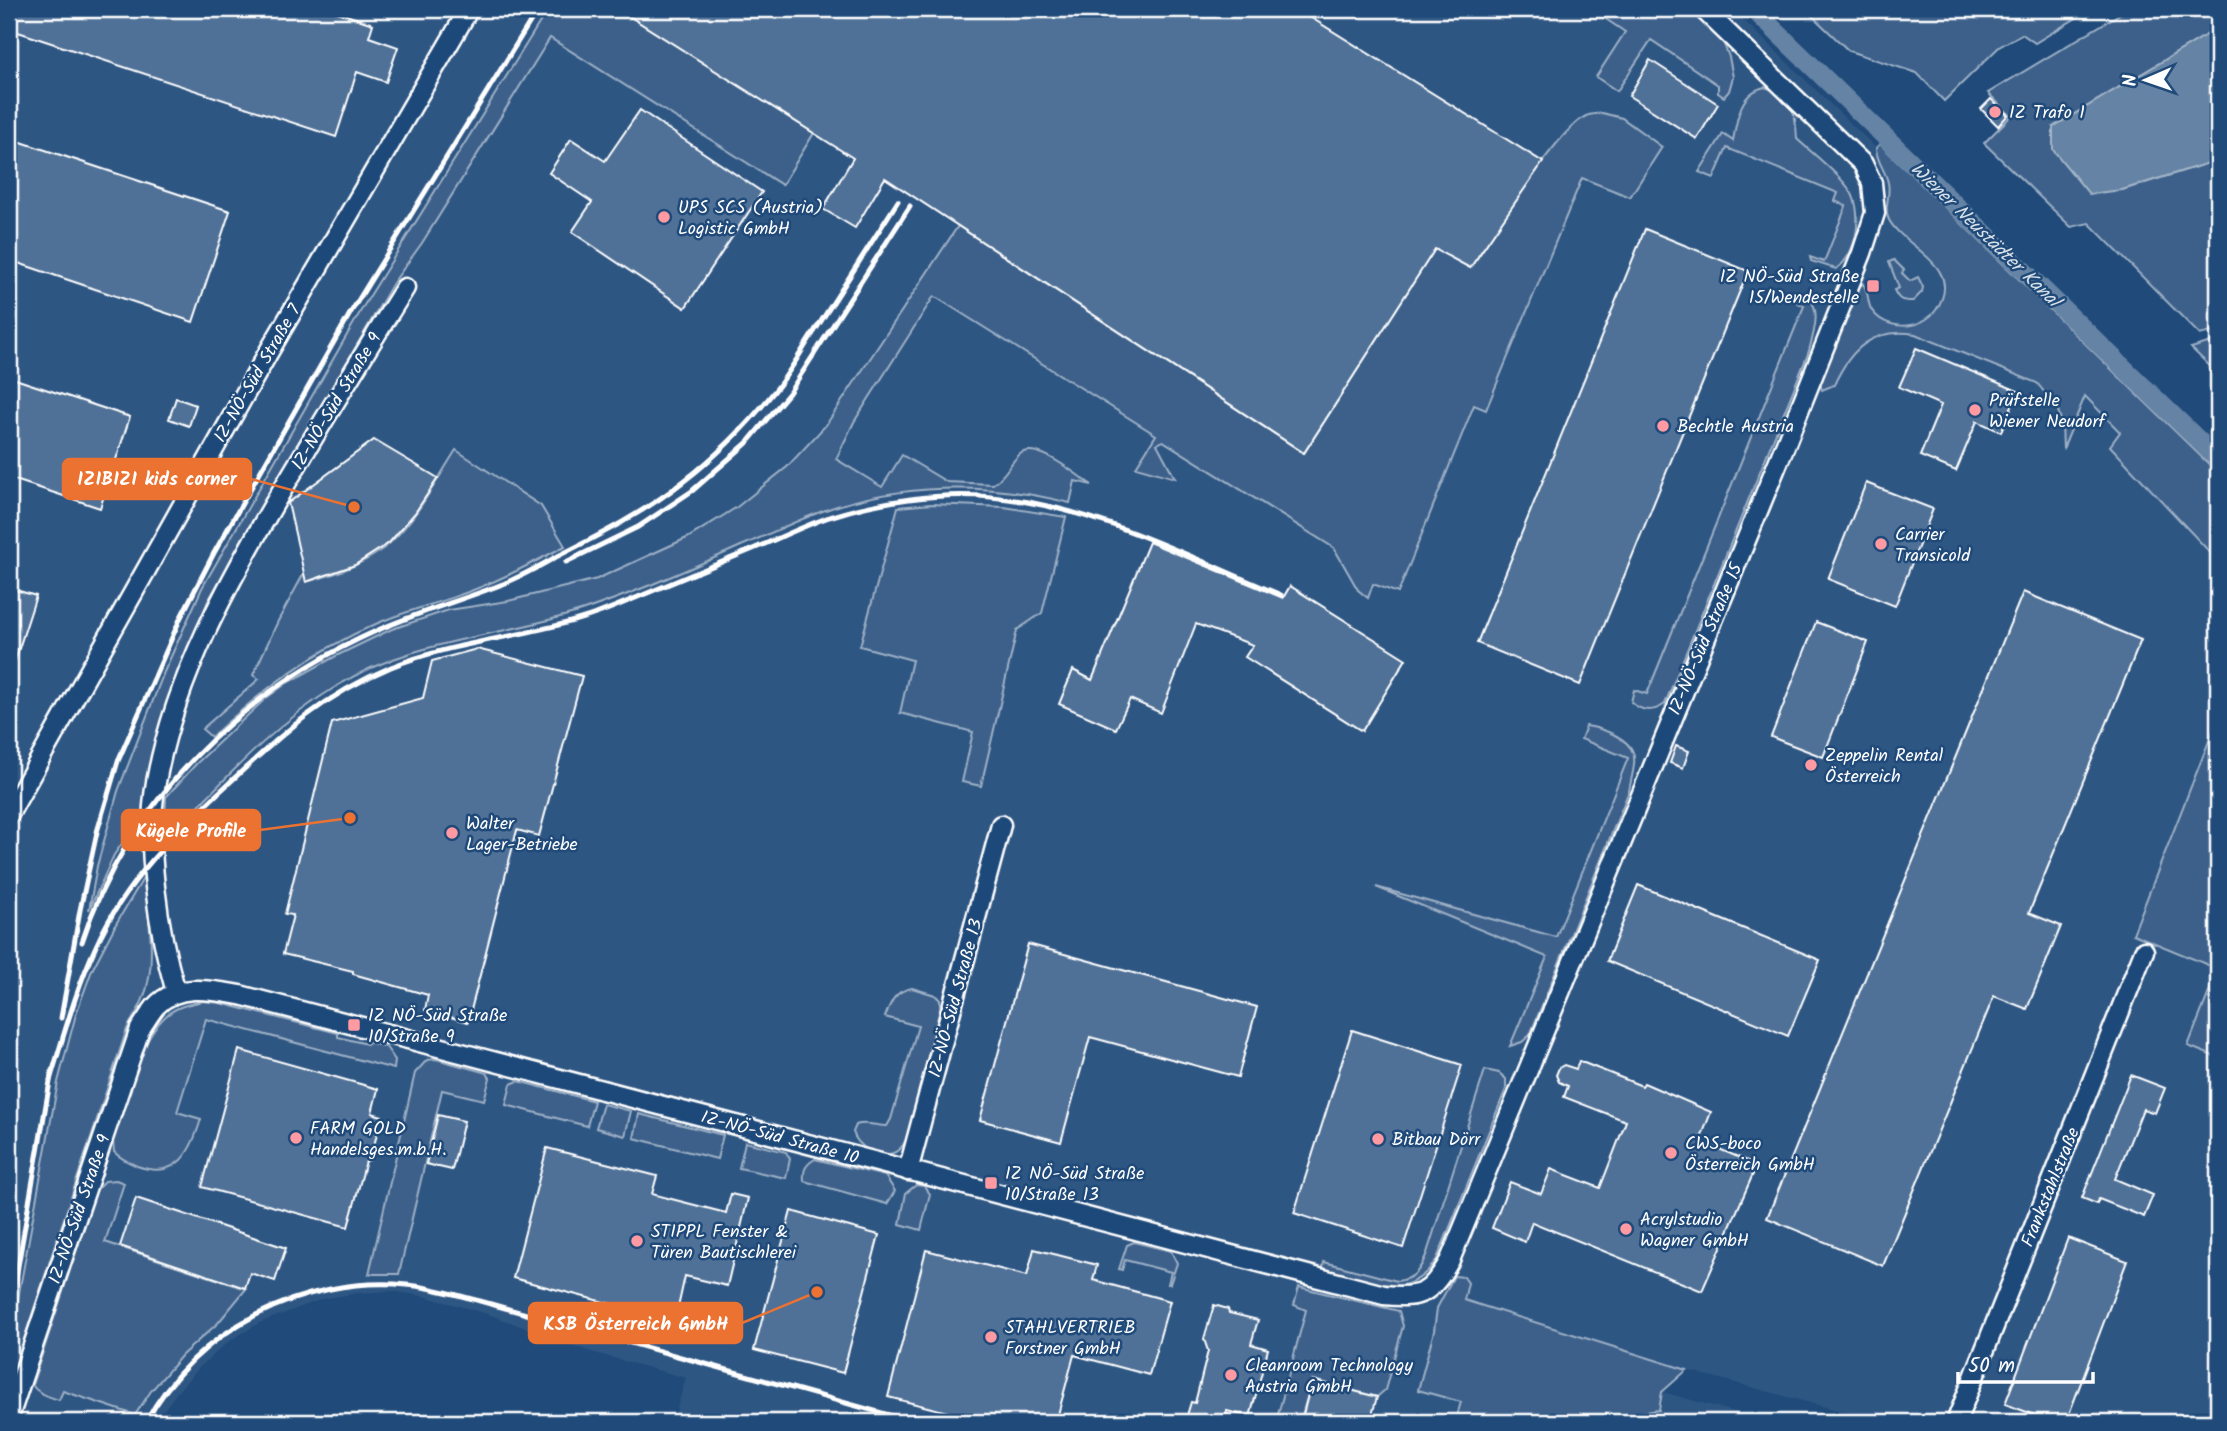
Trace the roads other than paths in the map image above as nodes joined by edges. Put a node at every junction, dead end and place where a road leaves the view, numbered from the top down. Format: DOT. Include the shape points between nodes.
graph roads {
  1 [pos="469,9"];
  2 [pos="1703,9"];
  3 [pos="405,288"];
  4 [pos="9,814"];
  5 [pos="1000,825"];
  6 [pos="2144,951"];
  7 [pos="176,992"];
  8 [pos="908,1171"];
  9 [pos="1406,1297"];
  10 [pos="9,1417"];
  11 [pos="1956,1422"];
  1 -- 4 [label="street, IZ-NÖ-Süd Straße 7" via="268,353"];
  2 -- 9 [label="street, IZ-NÖ-Süd Straße 15" via="1863,164 1872,183 1874,213 1786,443 1450,1260 1436,1284 1423,1294"];
  3 -- 7 [label="street, IZ-NÖ-Süd Straße 9" via="233,575 198,647 169,729 156,783 153,858 164,951"];
  5 -- 8 [label="street, IZ-NÖ-Süd Straße 13"];
  6 -- 11 [label="street, Frankstahlstraße"];
  7 -- 8 [label="street, IZ-NÖ-Süd Straße 10" via="209,989 240,995"];
  7 -- 10 [label="street, IZ-NÖ-Süd Straße 9" via="156,1006 140,1029"];
  8 -- 9 [label="street, IZ-NÖ-Süd Straße 10"];
}
